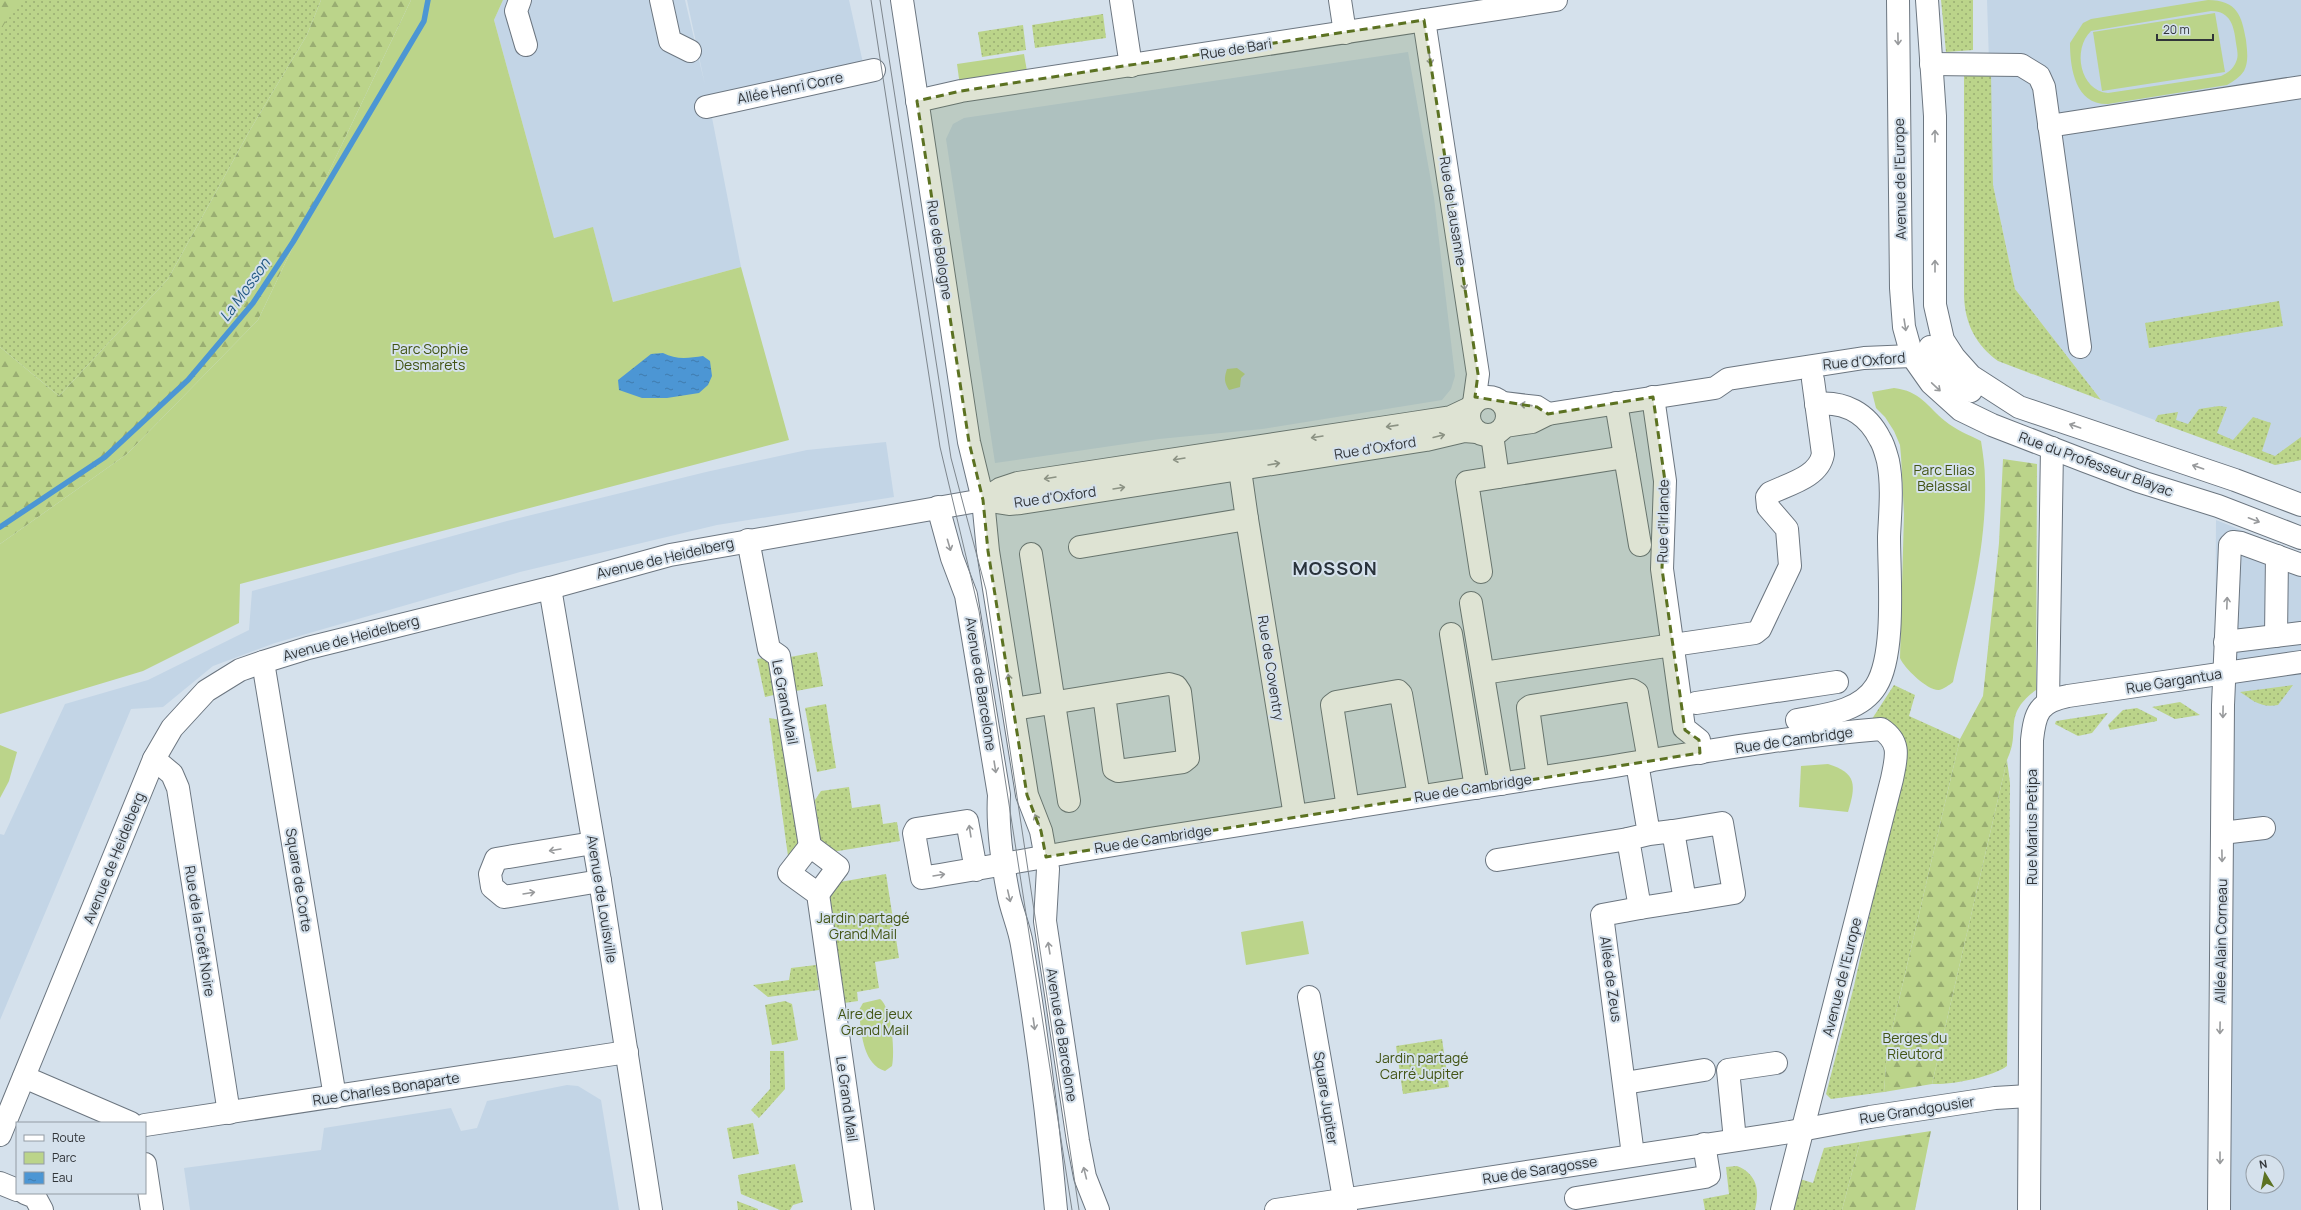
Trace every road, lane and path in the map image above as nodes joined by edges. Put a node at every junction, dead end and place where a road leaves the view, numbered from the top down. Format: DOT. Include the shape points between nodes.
graph roads {
  1 [pos="520,0"];
  2 [pos="661,0"];
  3 [pos="902,0"];
  4 [pos="1121,0"];
  5 [pos="1340,0"];
  6 [pos="1550,0"];
  7 [pos="1898,0"];
  8 [pos="1915,0"];
  9 [pos="1928,10"];
  10 [pos="1424,20"];
  11 [pos="1345,33"];
  12 [pos="526,45"];
  13 [pos="690,51"];
  14 [pos="1931,64"];
  15 [pos="1131,66"];
  16 [pos="874,70"];
  17 [pos="2301,87"];
  18 [pos="917,101"];
  19 [pos="706,107"];
  20 [pos="2049,126"];
  21 [pos="2080,347"];
  22 [pos="1928,348"];
  23 [pos="1813,380"];
  24 [pos="1715,388"];
  25 [pos="1653,397"];
  26 [pos="1503,403"];
  27 [pos="1616,403"];
  28 [pos="1816,404"];
  29 [pos="1472,406"];
  30 [pos="1548,414"];
  31 [pos="1491,431"];
  32 [pos="2052,448"];
  33 [pos="1625,458"];
  34 [pos="1240,470"];
  35 [pos="1498,477"];
  36 [pos="983,500"];
  37 [pos="2301,505"];
  38 [pos="938,507"];
  39 [pos="1247,519"];
  40 [pos="2301,538"];
  41 [pos="748,540"];
  42 [pos="1640,545"];
  43 [pos="1080,547"];
  44 [pos="1031,554"];
  45 [pos="2277,556"];
  46 [pos="2301,565"];
  47 [pos="1481,572"];
  48 [pos="550,588"];
  49 [pos="1471,603"];
  50 [pos="2301,633"];
  51 [pos="1451,634"];
  52 [pos="2276,636"];
  53 [pos="2226,642"];
  54 [pos="1672,645"];
  55 [pos="263,662"];
  56 [pos="2301,662"];
  57 [pos="1482,673"];
  58 [pos="2224,673"];
  59 [pos="1837,682"];
  60 [pos="1793,688"];
  61 [pos="1104,695"];
  62 [pos="2048,702"];
  63 [pos="1053,703"];
  64 [pos="1696,703"];
  65 [pos="1014,709"];
  66 [pos="1799,728"];
  67 [pos="1895,743"];
  68 [pos="1700,753"];
  69 [pos="154,759"];
  70 [pos="1643,762"];
  71 [pos="1538,778"];
  72 [pos="1501,784"];
  73 [pos="1476,788"];
  74 [pos="1419,796"];
  75 [pos="1069,801"];
  76 [pos="1348,808"];
  77 [pos="1295,816"];
  78 [pos="2264,828"];
  79 [pos="1673,831"];
  80 [pos="2222,833"];
  81 [pos="1649,834"];
  82 [pos="1628,839"];
  83 [pos="593,843"];
  84 [pos="810,846"];
  85 [pos="1046,857"];
  86 [pos="1497,860"];
  87 [pos="1005,865"];
  88 [pos="976,870"];
  89 [pos="600,881"];
  90 [pos="818,894"];
  91 [pos="1685,901"];
  92 [pos="1640,908"];
  93 [pos="1309,997"];
  94 [pos="627,1052"];
  95 [pos="1776,1063"];
  96 [pos="1704,1070"];
  97 [pos="24,1077"];
  98 [pos="1625,1083"];
  99 [pos="2029,1096"];
  100 [pos="336,1097"];
  101 [pos="229,1113"];
  102 [pos="129,1122"];
  103 [pos="146,1125"];
  104 [pos="1804,1128"];
  105 [pos="0,1135"];
  106 [pos="1735,1140"];
  107 [pos="1704,1144"];
  108 [pos="1633,1155"];
  109 [pos="1571,1165"];
  110 [pos="146,1171"];
  111 [pos="0,1183"];
  112 [pos="16,1190"];
  113 [pos="28,1194"];
  114 [pos="1345,1204"];
  115 [pos="1577,1204"];
  116 [pos="42,1210"];
  117 [pos="152,1210"];
  118 [pos="651,1210"];
  119 [pos="863,1210"];
  120 [pos="1056,1210"];
  121 [pos="1098,1210"];
  122 [pos="1276,1210"];
  123 [pos="1782,1210"];
  124 [pos="2029,1210"];
  125 [pos="2220,1210"];
  1 -- 12 [label="street" via="516,11"];
  2 -- 13 [label="street" via="670,41"];
  3 -- 18 [label="street, Rue de Bologne"];
  4 -- 15 [label="street"];
  5 -- 11 [label="street"];
  6 -- 10 [label="street, Rue de Bari"];
  7 -- 22 [label="street, Avenue de l'Europe, one-way" via="1901,288 1904,327"];
  8 -- 9 [label="street" via="1916,10"];
  9 -- 14 [label="street"];
  10 -- 11 [label="street, Rue de Bari"];
  10 -- 29 [label="street, Rue de Lausanne, one-way" via="1478,374"];
  11 -- 15 [label="street, Rue de Bari"];
  14 -- 20 [label="street" via="2021,65 2032,70 2039,76 2044,87"];
  22 -- 14 [label="street, one-way" via="1935,304 1935,116"];
  15 -- 18 [label="street, Rue de Bari" via="961,91"];
  16 -- 19 [label="street, Allée Henri Corre"];
  17 -- 20 [label="street"];
  18 -- 36 [label="street, Rue de Bologne" via="969,442"];
  20 -- 21 [label="street"];
  22 -- 23 [label="street, Rue d'Oxford" via="1865,373"];
  22 -- 24 [label="street, Rue d'Oxford" via="1728,379"];
  22 -- 32 [label="street, Rue du Professeur Blayac, one-way" via="1931,383 1961,410 1992,426"];
  37 -- 22 [label="street, Rue du Professeur Blayac, one-way" via="2019,407 1970,376 1954,358"];
  23 -- 24 [label="street, Rue d'Oxford" via="1730,393"];
  23 -- 28 [label="street"];
  24 -- 25 [label="street, Rue d'Oxford"];
  25 -- 27 [label="street, Rue d'Oxford"];
  25 -- 54 [label="street, Rue d'Irlande" via="1665,481 1662,569"];
  26 -- 29 [label="street, Rue d'Oxford" via="1492,397 1485,397"];
  30 -- 26 [label="street, Rue d'Oxford, one-way" via="1537,407"];
  26 -- 31 [label="street" via="1508,414"];
  27 -- 30 [label="street, Rue d'Oxford"];
  27 -- 33 [label="street"];
  28 -- 54 [label="street" via="1823,454 1819,468 1770,493 1767,497 1768,507 1787,529 1789,570 1760,629 1755,633"];
  28 -- 66 [label="street" via="1841,404 1858,413 1874,428 1885,450 1890,481 1888,632 1882,672 1875,688 1862,700 1842,711"];
  29 -- 31 [label="street" via="1469,421"];
  29 -- 36 [label="street, Rue d'Oxford, one-way" via="1451,417 1018,483 1000,489"];
  30 -- 31 [label="street, Rue d'Oxford" via="1532,422"];
  34 -- 31 [label="street, Rue d'Oxford, one-way" via="1426,440 1464,431"];
  31 -- 35 [label="street"];
  32 -- 40 [label="street, Rue du Professeur Blayac, one-way"];
  32 -- 62 [label="street"];
  33 -- 35 [label="street"];
  33 -- 42 [label="street"];
  36 -- 34 [label="street, Rue d'Oxford, one-way" via="1021,503"];
  34 -- 39 [label="street, Rue de Coventry"];
  35 -- 47 [label="street" via="1467,482"];
  36 -- 38 [label="street, Avenue de Heidelberg"];
  65 -- 36 [label="street, Avenue de Barcelone, one-way" via="988,551"];
  38 -- 41 [label="street, Avenue de Heidelberg"];
  38 -- 87 [label="street, Avenue de Barcelone, one-way" via="952,558 966,595 974,633 999,795 999,820"];
  39 -- 43 [label="street"];
  39 -- 77 [label="street, Rue de Coventry"];
  41 -- 48 [label="street, Avenue de Heidelberg" via="670,555"];
  41 -- 84 [label="street, Le Grand Mail" via="769,649 779,656"];
  44 -- 63 [label="street"];
  45 -- 46 [label="street"];
  45 -- 52 [label="street"];
  53 -- 45 [label="street, Allée Alain Corneau, one-way" via="2230,545 2237,542"];
  48 -- 55 [label="street, Avenue de Heidelberg" via="308,648"];
  48 -- 83 [label="street, Avenue de Louisville"];
  49 -- 57 [label="street"];
  50 -- 52 [label="street"];
  51 -- 73 [label="street"];
  52 -- 53 [label="street"];
  53 -- 58 [label="street, Allée Alain Corneau"];
  54 -- 57 [label="street"];
  54 -- 68 [label="street, Rue d'Irlande" via="1684,728 1698,740"];
  55 -- 69 [label="street, Avenue de Heidelberg" via="240,670 206,691 172,728"];
  55 -- 100 [label="street, Square de Corte"];
  56 -- 58 [label="street, Rue Gargantua"];
  57 -- 72 [label="street"];
  58 -- 62 [label="street, Rue Gargantua" via="2068,696"];
  58 -- 80 [label="street, Allée Alain Corneau, one-way"];
  59 -- 60 [label="street"];
  60 -- 64 [label="street"];
  60 -- 66 [label="street"];
  61 -- 61 [label="street" via="1169,684 1176,686 1180,692 1188,758 1183,762 1118,771 1114,769"];
  61 -- 63 [label="street"];
  62 -- 99 [label="street, Rue Marius Petipa" via="2036,716 2032,740"];
  63 -- 65 [label="street"];
  63 -- 75 [label="street"];
  85 -- 65 [label="street, Avenue de Barcelone, one-way" via="1041,831 1027,796"];
  66 -- 67 [label="street, Rue de Cambridge" via="1881,729 1890,735"];
  66 -- 68 [label="street, Rue de Cambridge"];
  67 -- 104 [label="street, Avenue de l'Europe" via="1897,757 1892,779"];
  68 -- 70 [label="street, Rue de Cambridge"];
  69 -- 97 [label="street, Avenue de Heidelberg"];
  69 -- 101 [label="street, Rue de la Forêt Noire" via="172,774 178,788"];
  70 -- 71 [label="street, Rue de Cambridge"];
  70 -- 71 [label="street" via="1637,693 1632,690 1546,703 1528,708"];
  70 -- 81 [label="street"];
  71 -- 72 [label="street, Rue de Cambridge"];
  72 -- 73 [label="street, Rue de Cambridge"];
  73 -- 74 [label="street, Rue de Cambridge"];
  74 -- 76 [label="street, Rue de Cambridge"];
  74 -- 76 [label="street" via="1401,694 1398,691 1336,702 1332,705"];
  76 -- 77 [label="street, Rue de Cambridge"];
  77 -- 85 [label="street, Rue de Cambridge"];
  78 -- 80 [label="street"];
  79 -- 81 [label="street, Allée de Zeus"];
  79 -- 91 [label="street"];
  79 -- 91 [label="street, Allée de Zeus" via="1722,823 1734,893"];
  80 -- 125 [label="street, Allée Alain Corneau, one-way"];
  81 -- 82 [label="street, Allée de Zeus"];
  82 -- 86 [label="street, Allée de Zeus"];
  82 -- 92 [label="street"];
  83 -- 89 [label="street, Avenue de Louisville"];
  83 -- 89 [label="street, one-way" via="496,859 490,874 492,887 504,897"];
  84 -- 90 [label="street" via="838,867"];
  84 -- 90 [label="street" via="789,873"];
  85 -- 87 [label="street"];
  121 -- 85 [label="street, Avenue de Barcelone, one-way" via="1085,1177 1078,1141 1045,921 1048,893"];
  87 -- 88 [label="street"];
  87 -- 120 [label="street, Avenue de Barcelone, one-way" via="1031,1001 1050,1140"];
  89 -- 94 [label="street, Avenue de Louisville"];
  90 -- 119 [label="street, Le Grand Mail"];
  91 -- 92 [label="street, Allée de Zeus"];
  92 -- 98 [label="street, Allée de Zeus" via="1602,915"];
  93 -- 114 [label="street, Square Jupiter"];
  94 -- 100 [label="street, Rue Charles Bonaparte"];
  94 -- 118 [label="street, Avenue de Louisville"];
  95 -- 106 [label="street" via="1728,1070"];
  96 -- 98 [label="street"];
  97 -- 102 [label="street"];
  97 -- 105 [label="street, Avenue de Heidelberg"];
  98 -- 108 [label="street, Allée de Zeus"];
  99 -- 104 [label="street, Rue Grandgousier" via="1995,1098"];
  99 -- 124 [label="street, Rue Marius Petipa"];
  100 -- 101 [label="street, Rue Charles Bonaparte"];
  101 -- 103 [label="street, Rue Charles Bonaparte"];
  104 -- 106 [label="street, Rue de Saragosse"];
  104 -- 123 [label="street, Avenue de l'Europe"];
  106 -- 107 [label="street, Rue de Saragosse"];
  107 -- 108 [label="street, Rue de Saragosse"];
  107 -- 115 [label="street" via="1709,1175 1705,1177"];
  108 -- 109 [label="street, Rue de Saragosse"];
  109 -- 114 [label="street, Rue de Saragosse"];
  109 -- 115 [label="street"];
  110 -- 117 [label="street"];
  111 -- 112 [label="street"];
  113 -- 116 [label="street" via="35,1197"];
  114 -- 122 [label="street, Rue de Saragosse"];
}
